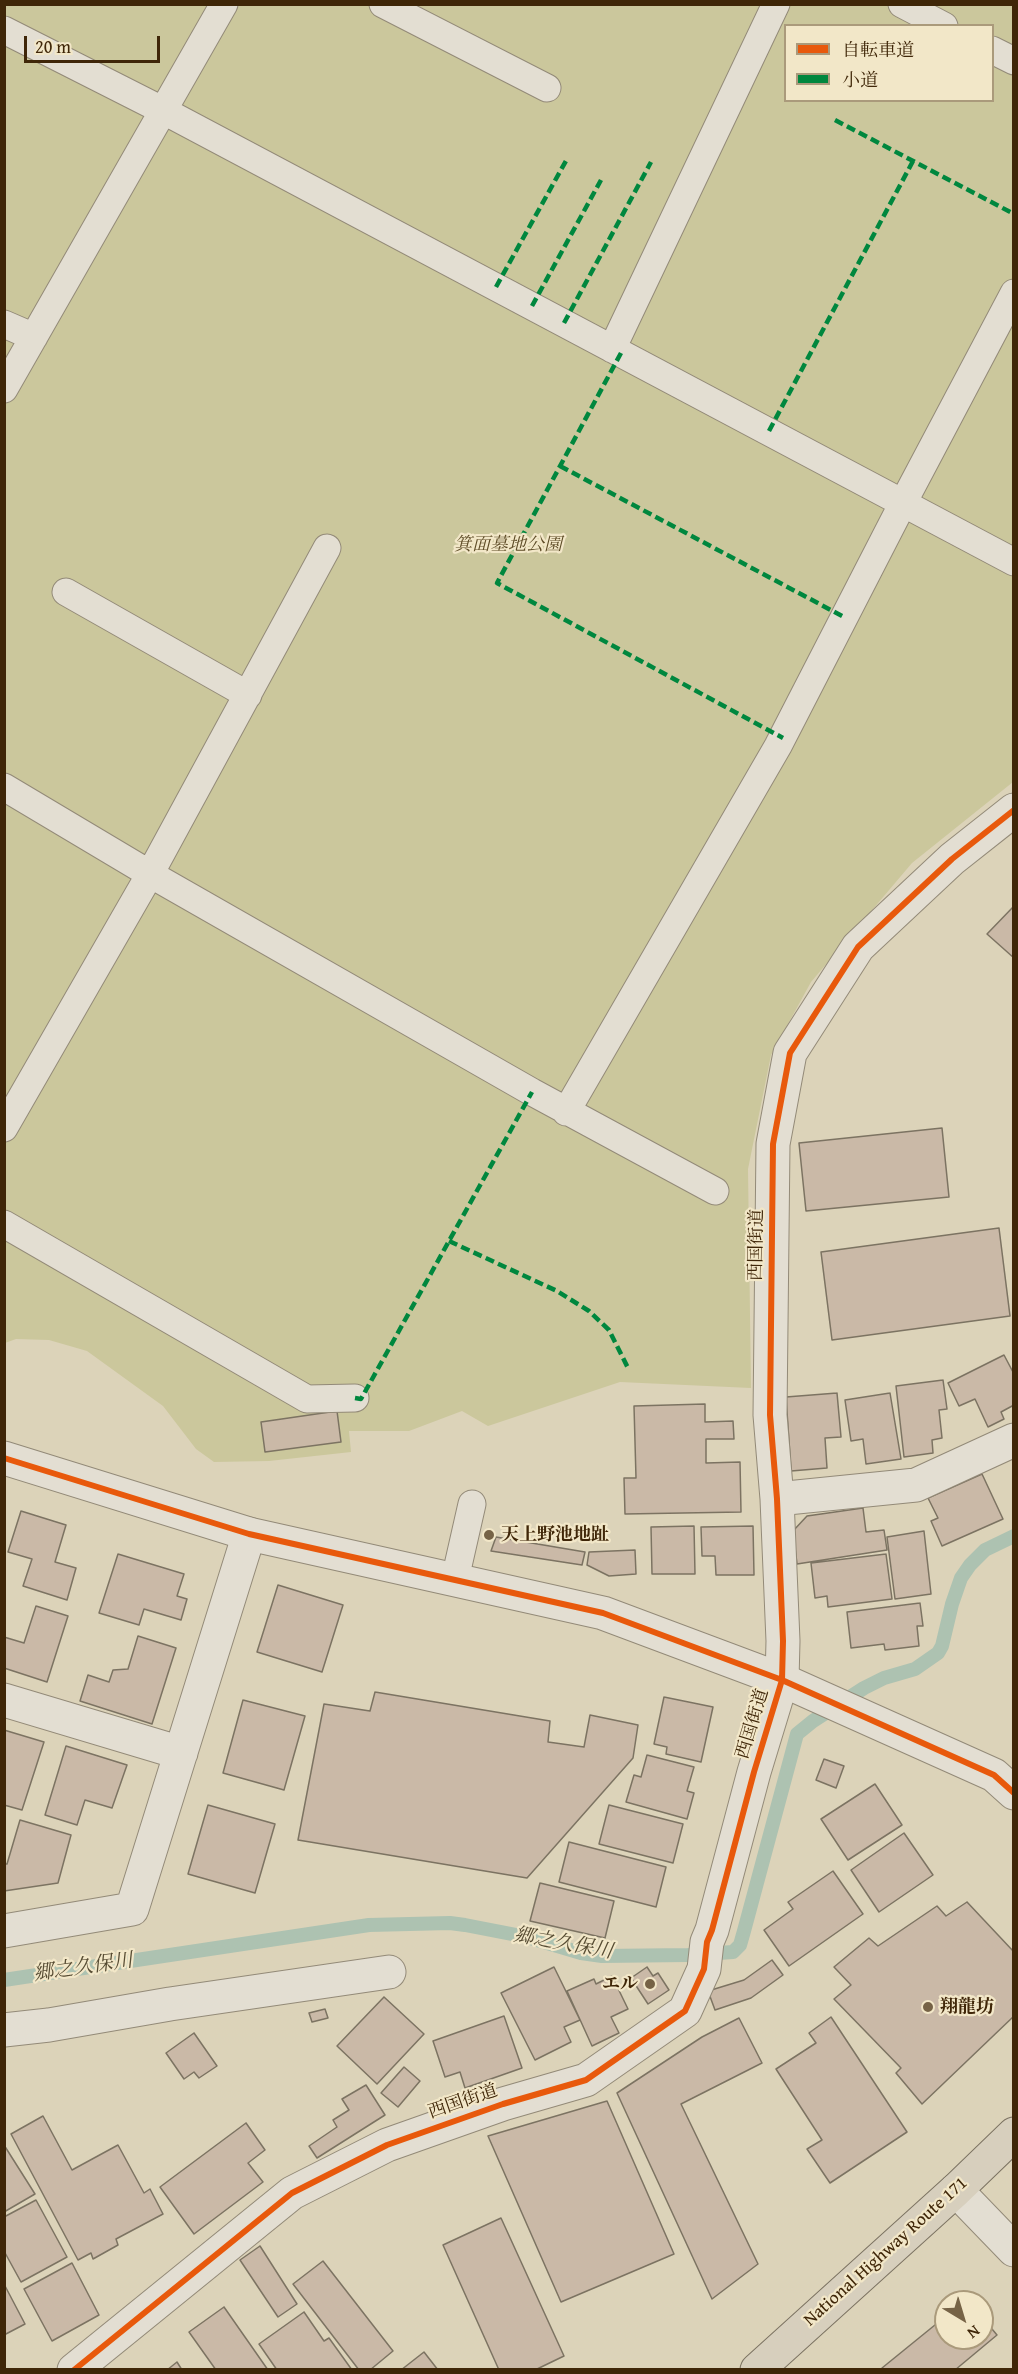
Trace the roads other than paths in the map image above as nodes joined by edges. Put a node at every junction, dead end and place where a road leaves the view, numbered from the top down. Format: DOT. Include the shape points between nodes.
graph roads {
  1 [pos="224,4"];
  2 [pos="384,4"];
  3 [pos="776,4"];
  4 [pos="902,4"];
  5 [pos="940,24"];
  6 [pos="4,30"];
  7 [pos="994,50"];
  8 [pos="1014,60"];
  9 [pos="547,88"];
  10 [pos="164,111"];
  11 [pos="1014,293"];
  12 [pos="4,324"];
  13 [pos="34,337"];
  14 [pos="612,349"];
  15 [pos="4,389"];
  16 [pos="903,503"];
  17 [pos="327,548"];
  18 [pos="1014,562"];
  19 [pos="66,592"];
  20 [pos="248,695"];
  21 [pos="4,787"];
  22 [pos="1014,810"];
  23 [pos="150,874"];
  24 [pos="566,1112"];
  25 [pos="4,1128"];
  26 [pos="715,1191"];
  27 [pos="4,1224"];
  28 [pos="355,1398"];
  29 [pos="1014,1440"];
  30 [pos="4,1458"];
  31 [pos="777,1500"];
  32 [pos="472,1504"];
  33 [pos="249,1534"];
  34 [pos="455,1579"];
  35 [pos="782,1680"];
  36 [pos="4,1700"];
  37 [pos="181,1753"];
  38 [pos="1014,1793"];
  39 [pos="4,1931"];
  40 [pos="389,1972"];
  41 [pos="4,2030"];
  42 [pos="1014,2134"];
  43 [pos="956,2190"];
  44 [pos="1014,2250"];
  45 [pos="74,2370"];
  46 [pos="757,2370"];
  1 -- 10 [label="lane"];
  2 -- 9 [label="lane"];
  3 -- 14 [label="lane"];
  4 -- 5 [label="lane"];
  6 -- 10 [label="lane"];
  7 -- 8 [label="lane"];
  10 -- 13 [label="lane"];
  10 -- 14 [label="lane"];
  11 -- 16 [label="lane"];
  12 -- 13 [label="lane"];
  13 -- 15 [label="lane"];
  14 -- 16 [label="lane"];
  16 -- 18 [label="lane"];
  16 -- 24 [label="lane" via="778,747"];
  17 -- 20 [label="lane"];
  19 -- 20 [label="lane"];
  20 -- 23 [label="lane"];
  21 -- 23 [label="lane"];
  22 -- 31 [label="street, 西国街道" via="952,859 858,947 790,1053 773,1144 770,1415"];
  23 -- 24 [label="lane"];
  23 -- 25 [label="lane"];
  24 -- 26 [label="lane"];
  27 -- 28 [label="lane" via="307,1399"];
  29 -- 31 [label="street" via="916,1485"];
  30 -- 33 [label="street"];
  31 -- 35 [label="street, 西国街道"];
  32 -- 34 [label="lane"];
  33 -- 34 [label="street"];
  33 -- 37 [label="street"];
  34 -- 35 [label="street" via="603,1613"];
  35 -- 38 [label="street" via="994,1775"];
  35 -- 45 [label="street, 西国街道" via="761,1775 685,2011 586,2080 387,2145 292,2193"];
  36 -- 37 [label="street"];
  37 -- 39 [label="street" via="132,1909"];
  40 -- 41 [label="street"];
  42 -- 43 [label="highway, National Highway Route 171"];
  43 -- 44 [label="street"];
  43 -- 46 [label="highway, National Highway Route 171"];
}
